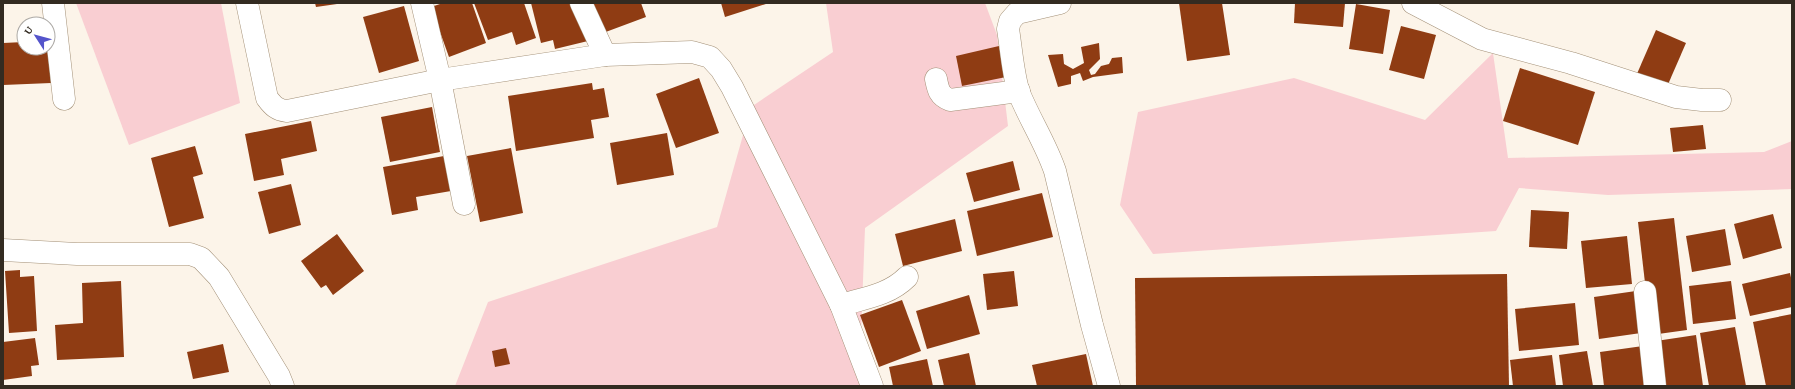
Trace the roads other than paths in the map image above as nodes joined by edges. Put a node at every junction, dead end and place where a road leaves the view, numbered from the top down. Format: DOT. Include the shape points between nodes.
graph roads {
  1 [pos="53,3"];
  2 [pos="247,3"];
  3 [pos="422,3"];
  4 [pos="582,3"];
  5 [pos="1060,3"];
  6 [pos="1413,3"];
  7 [pos="605,55"];
  8 [pos="936,79"];
  9 [pos="440,80"];
  10 [pos="1019,91"];
  11 [pos="64,99"];
  12 [pos="1720,100"];
  13 [pos="464,204"];
  14 [pos="3,250"];
  15 [pos="908,277"];
  16 [pos="1645,292"];
  17 [pos="841,305"];
  18 [pos="281,381"];
  19 [pos="872,386"];
  20 [pos="1109,386"];
  21 [pos="1655,386"];
  1 -- 11 [label="street"];
  2 -- 9 [label="street" via="267,98 280,110 287,111"];
  3 -- 9 [label="street"];
  4 -- 7 [label="street"];
  5 -- 10 [label="street" via="1017,13 1010,21 1008,29"];
  6 -- 12 [label="street" via="1482,38 1676,97"];
  7 -- 9 [label="street"];
  7 -- 17 [label="street" via="692,52 710,57 732,87"];
  8 -- 10 [label="street" via="943,97 950,100"];
  9 -- 13 [label="street"];
  10 -- 20 [label="street" via="1055,171"];
  14 -- 18 [label="street" via="77,254 190,254 201,258 219,277"];
  15 -- 17 [label="street" via="888,292"];
  16 -- 21 [label="street"];
  17 -- 19 [label="street"];
}
